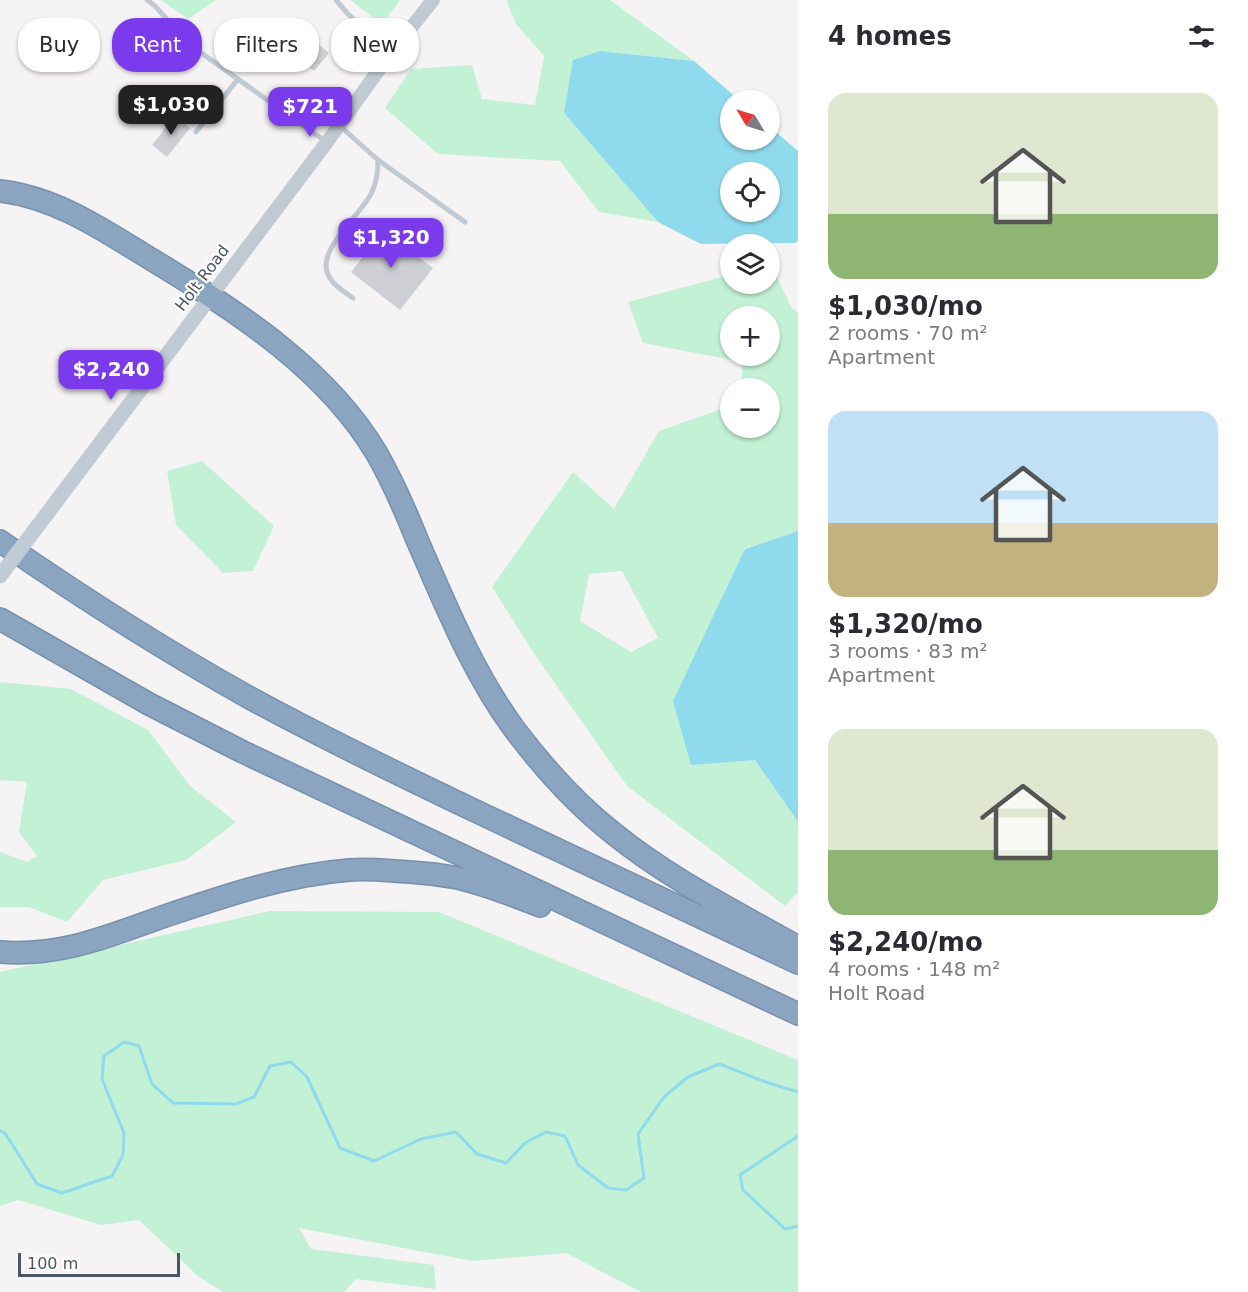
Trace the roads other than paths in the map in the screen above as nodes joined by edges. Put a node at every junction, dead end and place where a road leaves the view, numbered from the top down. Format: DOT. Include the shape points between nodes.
graph roads {
  1 [pos="147,0"];
  2 [pos="336,0"];
  3 [pos="433,0"];
  4 [pos="352,18"];
  5 [pos="419,18"];
  6 [pos="377,72"];
  7 [pos="238,79"];
  8 [pos="339,125"];
  9 [pos="196,132"];
  10 [pos="327,142"];
  11 [pos="378,160"];
  12 [pos="0,191"];
  13 [pos="465,222"];
  14 [pos="211,296"];
  15 [pos="352,298"];
  16 [pos="0,541"];
  17 [pos="0,576"];
  18 [pos="0,619"];
  19 [pos="798,946"];
  20 [pos="0,952"];
  21 [pos="798,963"];
  22 [pos="710,973"];
  23 [pos="798,1014"];
  1 -- 7 [label="lane" via="190,45"];
  2 -- 4 [label="lane"];
  3 -- 5 [label="street, Holt Road"];
  6 -- 8 [label="street, Holt Road"];
  7 -- 9 [label="lane"];
  7 -- 10 [label="lane"];
  8 -- 10 [label="street, Holt Road"];
  8 -- 11 [label="lane"];
  10 -- 14 [label="street, Holt Road"];
  11 -- 13 [label="lane"];
  11 -- 15 [label="lane" via="378,177 371,194 326,259 327,272 335,286"];
  12 -- 14 [label="highway" via="19,193 84,218"];
  14 -- 17 [label="main road, Holt Road, bridge"];
  14 -- 19 [label="highway" via="307,370 355,422 402,503 447,607 494,697 514,729 574,798 647,859"];
  16 -- 21 [label="highway" via="95,605 250,698"];
  18 -- 22 [label="highway" via="149,704 243,752"];
  20 -- 22 [label="highway" via="65,949 276,882 351,870 385,870 457,878 497,889 654,957"];
  22 -- 23 [label="highway"];
}
